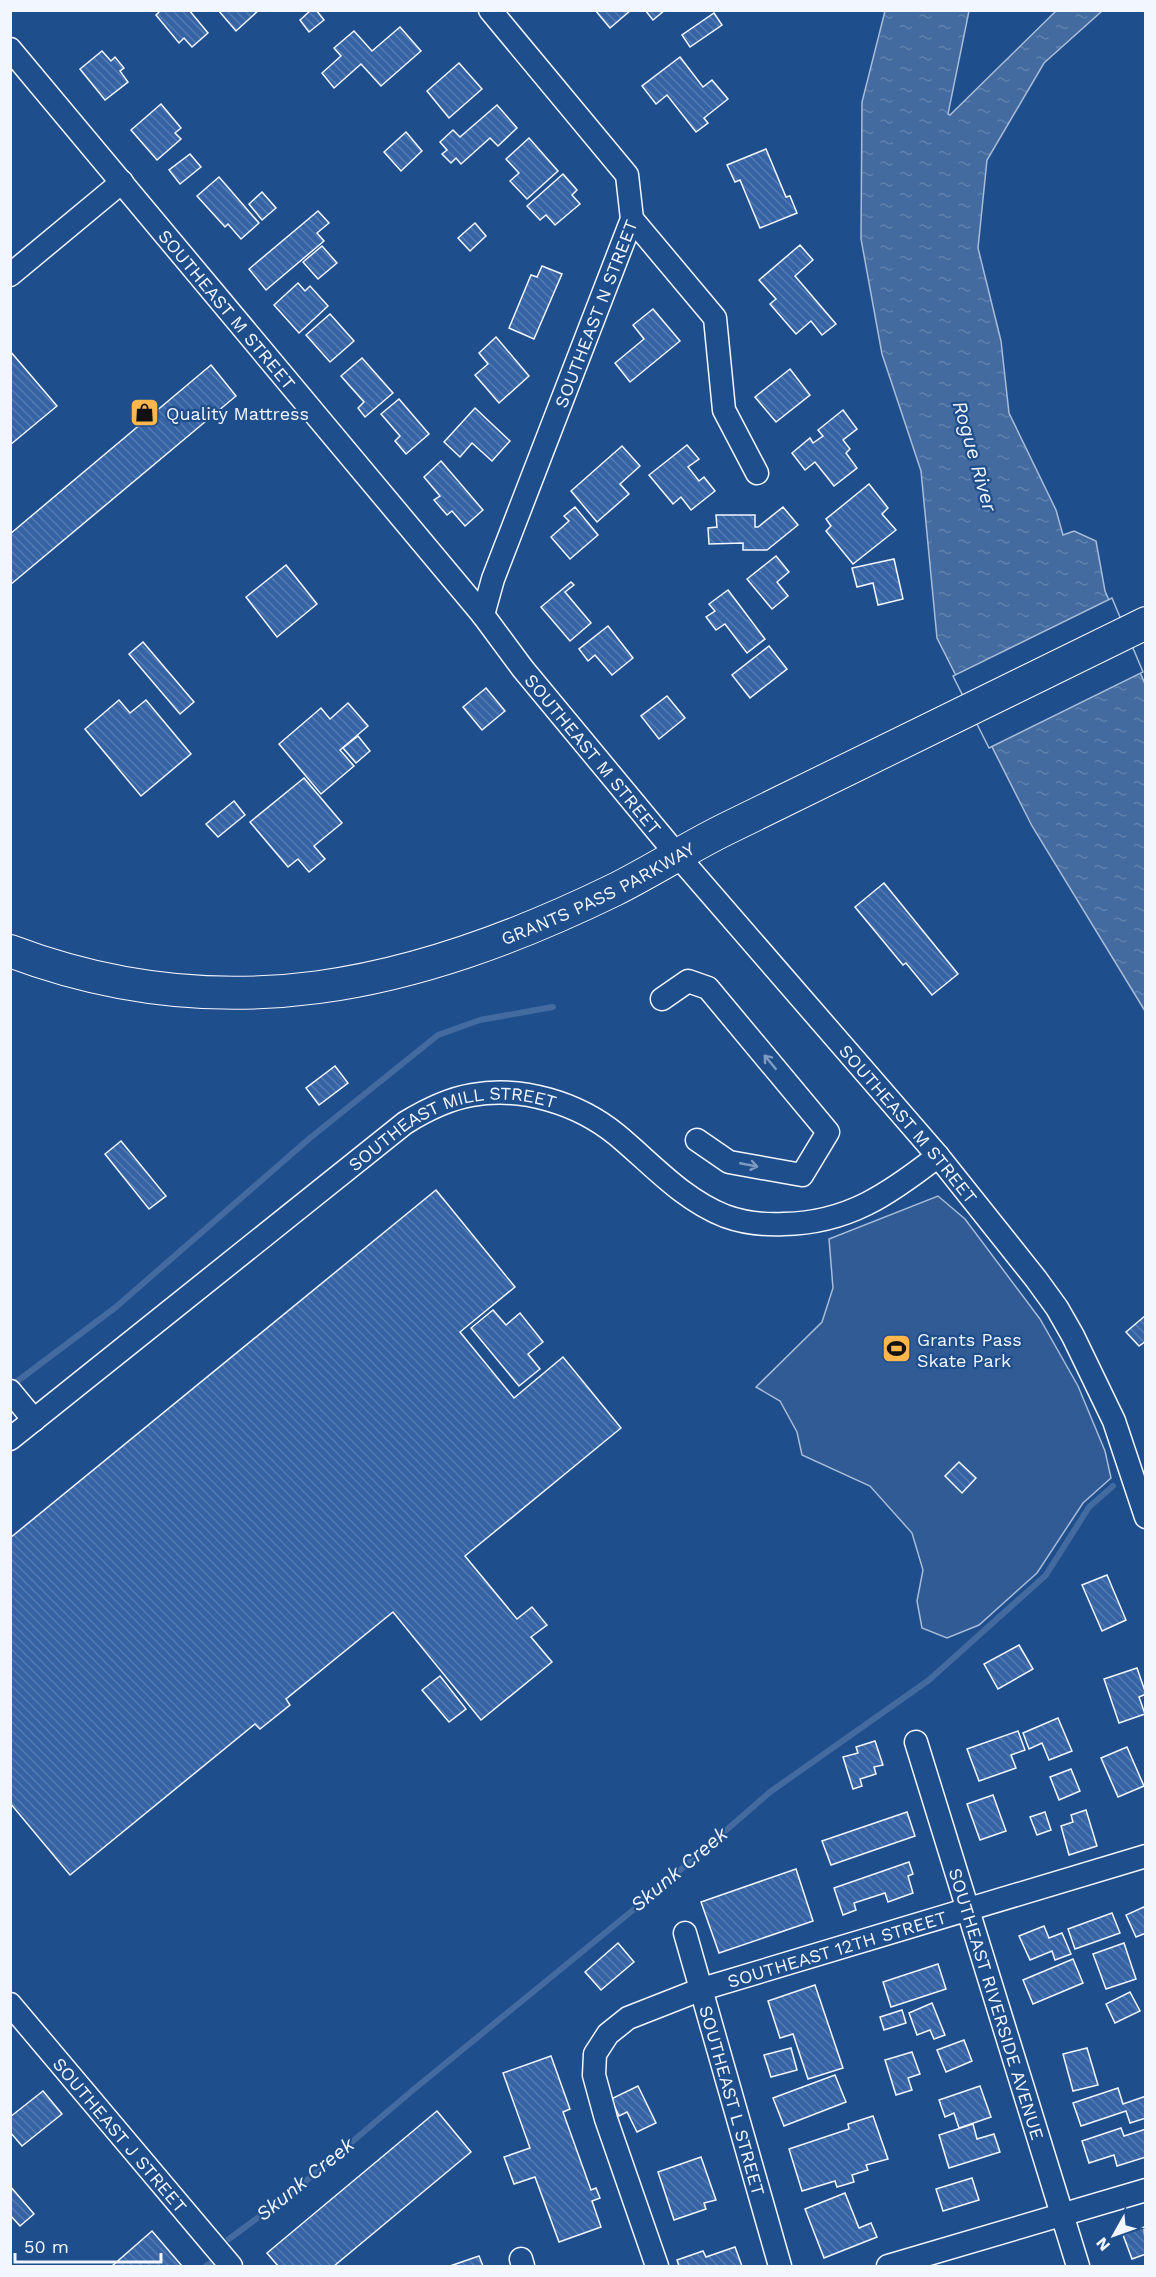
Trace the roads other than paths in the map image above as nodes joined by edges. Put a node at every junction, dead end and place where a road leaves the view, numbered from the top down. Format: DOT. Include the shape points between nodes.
graph roads {
  1 [pos="490,10"];
  2 [pos="10,50"];
  3 [pos="122,182"];
  4 [pos="632,219"];
  5 [pos="10,275"];
  6 [pos="757,473"];
  7 [pos="483,615"];
  8 [pos="1146,623"];
  9 [pos="678,856"];
  10 [pos="10,951"];
  11 [pos="662,999"];
  12 [pos="697,1140"];
  13 [pos="938,1156"];
  14 [pos="10,1391"];
  15 [pos="34,1420"];
  16 [pos="10,1439"];
  17 [pos="1146,1517"];
  18 [pos="916,1742"];
  19 [pos="1146,1856"];
  20 [pos="968,1908"];
  21 [pos="685,1933"];
  22 [pos="702,1989"];
  23 [pos="10,2004"];
  24 [pos="1146,2190"];
  25 [pos="1062,2215"];
  26 [pos="231,2266"];
  27 [pos="657,2266"];
  28 [pos="780,2266"];
  29 [pos="888,2266"];
  30 [pos="1077,2266"];
  1 -- 4 [label="street, SOUTHEAST N STREET" via="627,175"];
  2 -- 3 [label="street, SOUTHEAST M STREET"];
  3 -- 5 [label="street"];
  3 -- 7 [label="street, SOUTHEAST M STREET"];
  4 -- 6 [label="street" via="715,318 724,410"];
  4 -- 7 [label="street, SOUTHEAST N STREET" via="493,579"];
  7 -- 9 [label="street, SOUTHEAST M STREET"];
  8 -- 9 [label="highway, GRANTS PASS PARKWAY"];
  9 -- 10 [label="highway, GRANTS PASS PARKWAY" via="595,899 481,946 382,976 315,989 247,994 158,989 62,969"];
  9 -- 13 [label="street, SOUTHEAST M STREET"];
  12 -- 11 [label="street, one-way" via="729,1162 802,1175 828,1132 708,988 687,981"];
  13 -- 15 [label="street, SOUTHEAST MILL STREET" via="899,1187 848,1214 798,1224 766,1225 726,1216 706,1206 666,1179 616,1134 564,1105 512,1093 459,1098 405,1123"];
  13 -- 17 [label="street, SOUTHEAST M STREET" via="1057,1308 1114,1420"];
  14 -- 15 [label="street"];
  15 -- 16 [label="street, SOUTHEAST MILL STREET"];
  18 -- 20 [label="street, SOUTHEAST RIVERSIDE AVENUE"];
  19 -- 20 [label="street, SOUTHEAST 12TH STREET"];
  20 -- 22 [label="street, SOUTHEAST 12TH STREET"];
  20 -- 25 [label="street, SOUTHEAST RIVERSIDE AVENUE"];
  21 -- 22 [label="street, SOUTHEAST L STREET"];
  22 -- 27 [label="street, SOUTHEAST 12TH STREET" via="628,2018 608,2034 595,2054 594,2075 606,2119"];
  22 -- 28 [label="street, SOUTHEAST L STREET"];
  23 -- 26 [label="street, SOUTHEAST J STREET"];
  24 -- 25 [label="street"];
  25 -- 29 [label="street"];
  25 -- 30 [label="street, SOUTHEAST RIVERSIDE AVENUE"];
}
